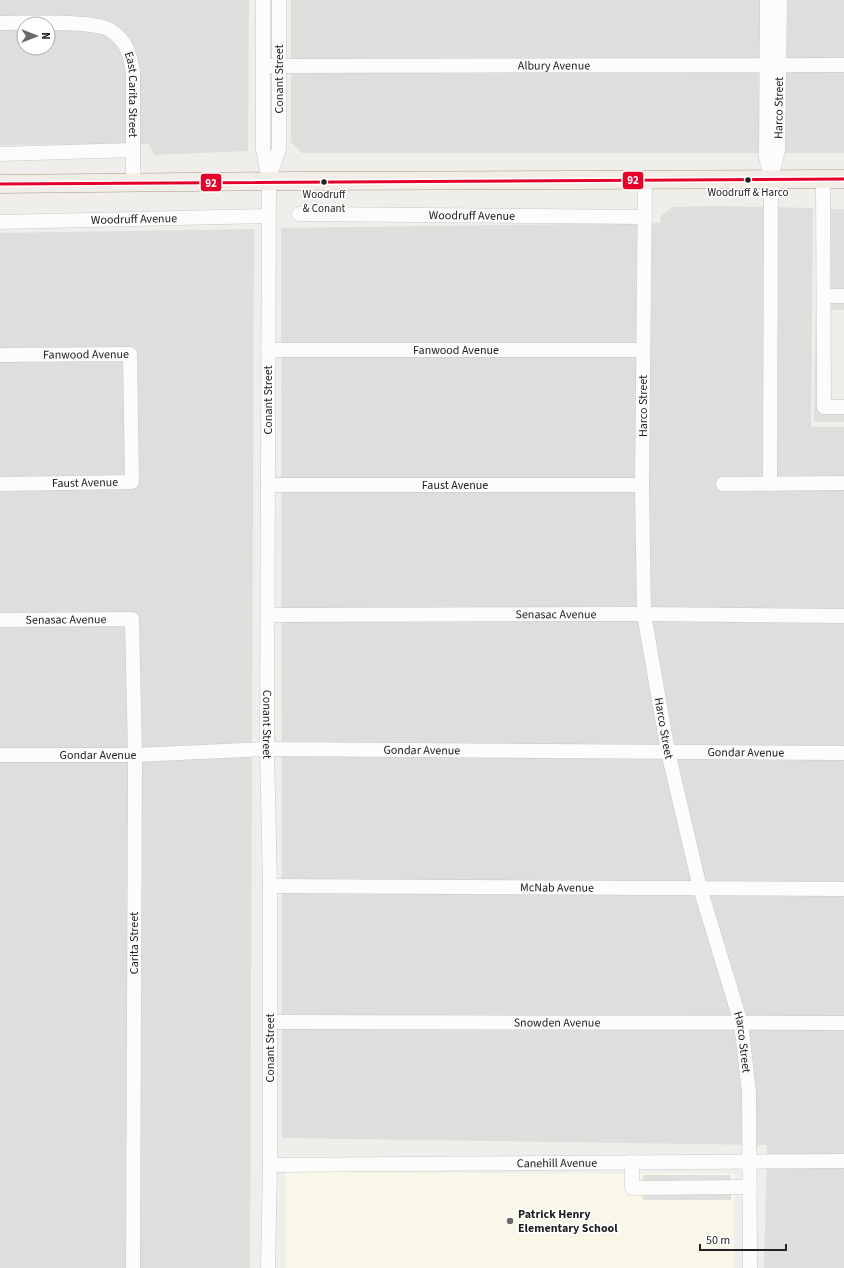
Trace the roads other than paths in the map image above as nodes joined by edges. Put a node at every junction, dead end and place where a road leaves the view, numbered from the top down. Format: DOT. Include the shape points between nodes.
graph roads {
  1 [pos="263,0"];
  2 [pos="279,0"];
  3 [pos="767,0"];
  4 [pos="780,0"];
  5 [pos="0,23"];
  6 [pos="773,65"];
  7 [pos="263,66"];
  8 [pos="279,66"];
  9 [pos="844,66"];
  10 [pos="133,150"];
  11 [pos="0,154"];
  12 [pos="645,179"];
  13 [pos="771,179"];
  14 [pos="823,179"];
  15 [pos="844,179"];
  16 [pos="268,181"];
  17 [pos="133,183"];
  18 [pos="0,184"];
  19 [pos="299,214"];
  20 [pos="268,216"];
  21 [pos="645,217"];
  22 [pos="0,222"];
  23 [pos="824,296"];
  24 [pos="844,296"];
  25 [pos="268,350"];
  26 [pos="643,350"];
  27 [pos="0,355"];
  28 [pos="844,407"];
  29 [pos="132,420"];
  30 [pos="844,483"];
  31 [pos="0,484"];
  32 [pos="723,484"];
  33 [pos="770,484"];
  34 [pos="268,485"];
  35 [pos="642,485"];
  36 [pos="644,614"];
  37 [pos="268,615"];
  38 [pos="844,616"];
  39 [pos="132,619"];
  40 [pos="0,620"];
  41 [pos="267,749"];
  42 [pos="668,752"];
  43 [pos="844,753"];
  44 [pos="0,755"];
  45 [pos="135,755"];
  46 [pos="270,886"];
  47 [pos="700,888"];
  48 [pos="844,889"];
  49 [pos="270,1022"];
  50 [pos="740,1023"];
  51 [pos="844,1023"];
  52 [pos="750,1161"];
  53 [pos="844,1161"];
  54 [pos="632,1162"];
  55 [pos="270,1165"];
  56 [pos="750,1187"];
  57 [pos="133,1268"];
  58 [pos="268,1268"];
  59 [pos="750,1268"];
  1 -- 7 [label="street, Conant Street"];
  2 -- 8 [label="street, Conant Street"];
  3 -- 6 [label="street, Harco Street"];
  4 -- 6 [label="street, Harco Street"];
  5 -- 10 [label="street, East Carita Street" via="71,23 94,26 108,29 123,41 132,57"];
  6 -- 8 [label="street, Albury Avenue"];
  6 -- 9 [label="street, Albury Avenue"];
  6 -- 13 [label="street, Harco Street" via="766,157"];
  7 -- 8 [label="street, Albury Avenue"];
  7 -- 16 [label="street, Conant Street" via="263,149"];
  8 -- 16 [label="street, Conant Street" via="279,149"];
  10 -- 11 [label="street"];
  10 -- 17 [label="street, East Carita Street"];
  12 -- 13 [label="main road"];
  12 -- 16 [label="main road"];
  12 -- 21 [label="street, Harco Street"];
  13 -- 14 [label="main road"];
  13 -- 33 [label="street, Harco Street"];
  14 -- 15 [label="main road"];
  14 -- 23 [label="street"];
  16 -- 17 [label="main road"];
  16 -- 20 [label="street, Conant Street"];
  17 -- 18 [label="main road"];
  19 -- 21 [label="street, Woodruff Avenue"];
  20 -- 22 [label="street, Woodruff Avenue"];
  20 -- 25 [label="street, Conant Street"];
  21 -- 26 [label="street, Harco Street"];
  23 -- 24 [label="street"];
  23 -- 28 [label="street" via="824,407"];
  25 -- 26 [label="street, Fanwood Avenue"];
  25 -- 34 [label="street, Conant Street"];
  26 -- 35 [label="street, Harco Street"];
  27 -- 29 [label="street, Fanwood Avenue" via="130,354"];
  29 -- 31 [label="street, Faust Avenue" via="132,482"];
  30 -- 33 [label="street"];
  32 -- 33 [label="street"];
  34 -- 35 [label="street, Faust Avenue"];
  34 -- 37 [label="street, Conant Street"];
  35 -- 36 [label="street, Harco Street"];
  36 -- 37 [label="street, Senasac Avenue"];
  36 -- 38 [label="street, Senasac Avenue"];
  36 -- 42 [label="street, Harco Street"];
  37 -- 41 [label="street, Conant Street"];
  39 -- 40 [label="street, Senasac Avenue"];
  39 -- 45 [label="street, Carita Street"];
  41 -- 42 [label="street, Gondar Avenue"];
  41 -- 45 [label="street, Gondar Avenue"];
  41 -- 46 [label="street, Conant Street"];
  42 -- 43 [label="street, Gondar Avenue"];
  42 -- 47 [label="street, Harco Street"];
  44 -- 45 [label="street, Gondar Avenue"];
  45 -- 57 [label="street, Carita Street"];
  46 -- 47 [label="street, McNab Avenue"];
  46 -- 49 [label="street, Conant Street"];
  47 -- 48 [label="street, McNab Avenue"];
  47 -- 50 [label="street, Harco Street"];
  49 -- 50 [label="street, Snowden Avenue"];
  49 -- 55 [label="street, Conant Street"];
  50 -- 51 [label="street, Snowden Avenue"];
  50 -- 52 [label="street, Harco Street" via="749,1092"];
  52 -- 53 [label="street, Canehill Avenue"];
  52 -- 54 [label="street, Canehill Avenue"];
  52 -- 56 [label="street, Harco Street"];
  54 -- 55 [label="street, Canehill Avenue"];
  54 -- 56 [label="street" via="632,1188"];
  55 -- 58 [label="street, Conant Street"];
  56 -- 59 [label="street, Harco Street"];
}
